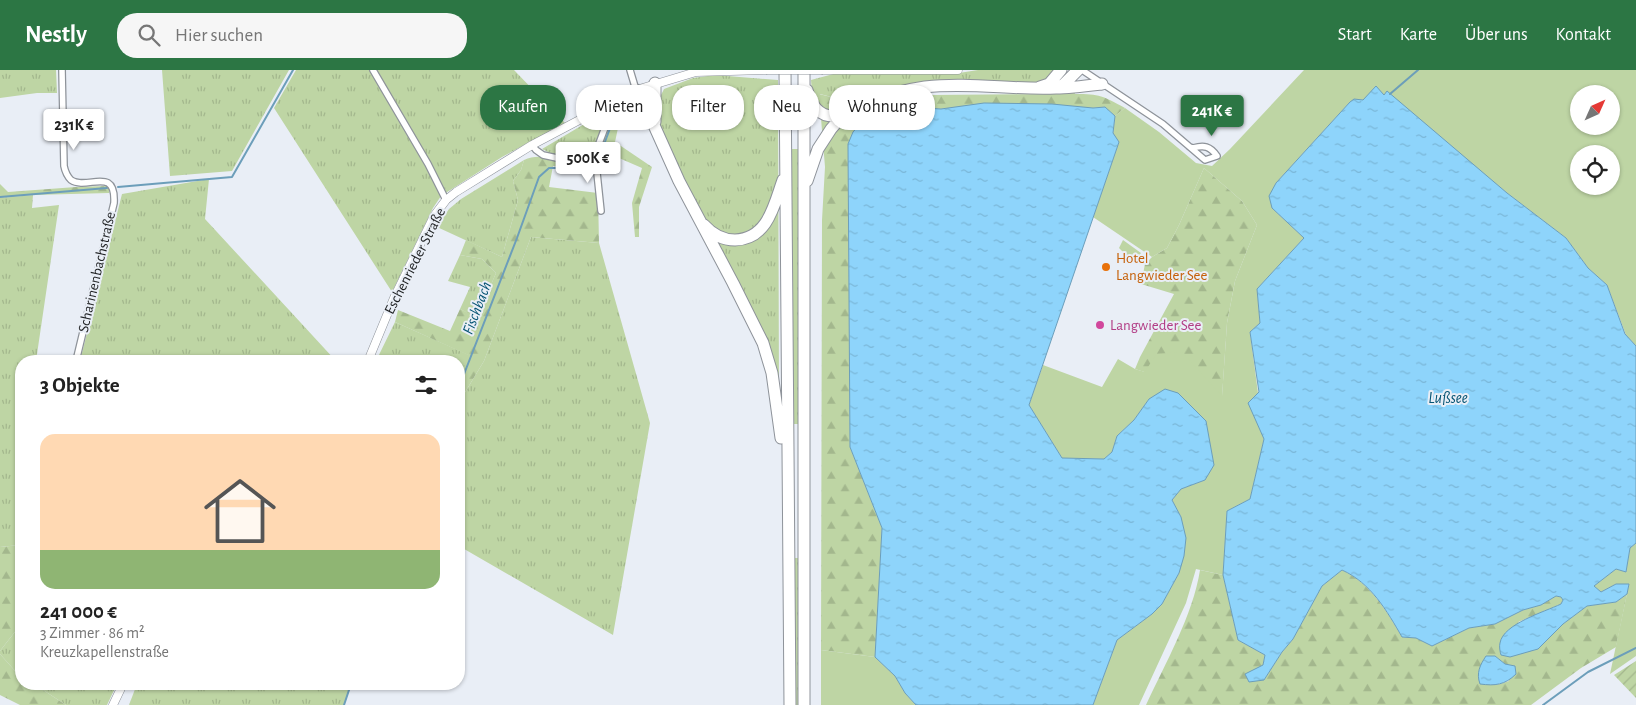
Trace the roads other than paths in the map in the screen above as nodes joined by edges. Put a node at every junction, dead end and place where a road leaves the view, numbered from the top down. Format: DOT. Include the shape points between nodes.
graph roads {
  1 [pos="62,70"];
  2 [pos="373,70"];
  3 [pos="630,70"];
  4 [pos="766,70"];
  5 [pos="785,70"];
  6 [pos="823,70"];
  7 [pos="958,70"];
  8 [pos="1061,70"];
  9 [pos="1078,70"];
  10 [pos="1082,70"];
  11 [pos="804,74"];
  12 [pos="655,83"];
  13 [pos="1102,84"];
  14 [pos="634,85"];
  15 [pos="650,85"];
  16 [pos="935,87"];
  17 [pos="1039,87"];
  18 [pos="1056,88"];
  19 [pos="829,115"];
  20 [pos="576,123"];
  21 [pos="604,130"];
  22 [pos="656,130"];
  23 [pos="830,130"];
  24 [pos="532,145"];
  25 [pos="1190,147"];
  26 [pos="595,154"];
  27 [pos="786,170"];
  28 [pos="804,192"];
  29 [pos="446,200"];
  30 [pos="601,211"];
  31 [pos="700,220"];
  32 [pos="77,355"];
  33 [pos="370,355"];
  34 [pos="788,499"];
  35 [pos="120,690"];
  36 [pos="114,705"];
  37 [pos="790,705"];
  38 [pos="804,705"];
  1 -- 32 [label="street, Scharinenbachstraße" via="66,174 78,182 109,183 114,195"];
  2 -- 29 [label="street"];
  3 -- 14 [label="street"];
  4 -- 6 [label="street, Eschenrieder Straße, bridge"];
  4 -- 12 [label="street, Eschenrieder Straße" via="696,72"];
  5 -- 27 [label="highway"];
  6 -- 7 [label="street"];
  8 -- 17 [label="highway" via="1050,84"];
  9 -- 18 [label="highway"];
  10 -- 13 [label="street"];
  11 -- 19 [label="highway" via="809,98 820,113"];
  11 -- 28 [label="highway"];
  12 -- 15 [label="street, Eschenrieder Straße"];
  13 -- 18 [label="highway"];
  13 -- 25 [label="street" via="1163,124"];
  16 -- 17 [label="highway"];
  17 -- 18 [label="highway"];
  20 -- 24 [label="street, Eschenrieder Straße"];
  21 -- 26 [label="street"];
  22 -- 31 [label="highway"];
  23 -- 28 [label="highway" via="818,149"];
  24 -- 26 [label="street" via="543,155 566,160 584,161"];
  24 -- 29 [label="street, Eschenrieder Straße"];
  26 -- 30 [label="street"];
  27 -- 31 [label="highway" via="770,216 755,235 742,240 728,240 715,235"];
  27 -- 34 [label="highway"];
  28 -- 38 [label="highway"];
  29 -- 33 [label="street, Eschenrieder Straße" via="423,238"];
  31 -- 34 [label="highway" via="763,344 772,373 781,434 783,484"];
  34 -- 37 [label="highway"];
  35 -- 36 [label="street"];
}
